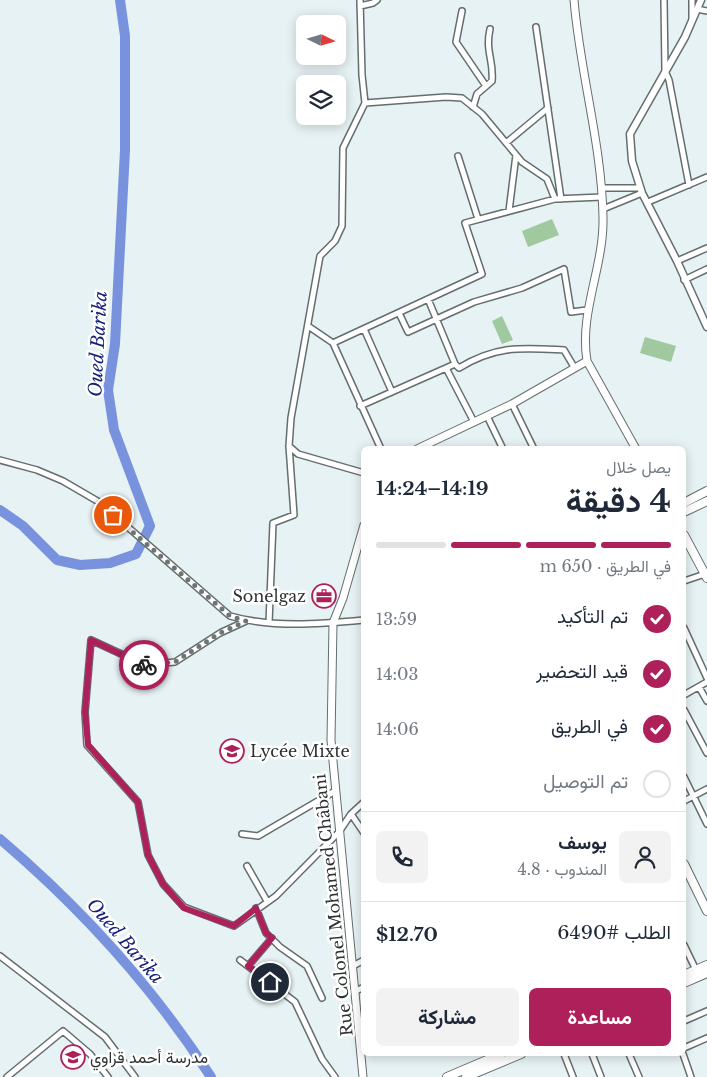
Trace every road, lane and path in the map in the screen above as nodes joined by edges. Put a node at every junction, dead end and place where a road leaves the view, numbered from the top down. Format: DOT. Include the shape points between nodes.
graph roads {
  1 [pos="377,0"];
  2 [pos="574,0"];
  3 [pos="664,0"];
  4 [pos="692,0"];
  5 [pos="701,0"];
  6 [pos="360,3"];
  7 [pos="697,9"];
  8 [pos="462,10"];
  9 [pos="707,11"];
  10 [pos="692,21"];
  11 [pos="536,27"];
  12 [pos="490,29"];
  13 [pos="666,71"];
  14 [pos="486,86"];
  15 [pos="365,103"];
  16 [pos="474,107"];
  17 [pos="548,108"];
  18 [pos="506,143"];
  19 [pos="516,155"];
  20 [pos="458,156"];
  21 [pos="707,176"];
  22 [pos="688,185"];
  23 [pos="603,188"];
  24 [pos="641,190"];
  25 [pos="602,197"];
  26 [pos="558,199"];
  27 [pos="648,202"];
  28 [pos="603,208"];
  29 [pos="509,211"];
  30 [pos="478,219"];
  31 [pos="707,248"];
  32 [pos="677,262"];
  33 [pos="707,269"];
  34 [pos="684,280"];
  35 [pos="428,299"];
  36 [pos="587,310"];
  37 [pos="398,313"];
  38 [pos="436,319"];
  39 [pos="308,326"];
  40 [pos="707,327"];
  41 [pos="364,329"];
  42 [pos="333,343"];
  43 [pos="587,361"];
  44 [pos="455,364"];
  45 [pos="574,367"];
  46 [pos="446,368"];
  47 [pos="392,392"];
  48 [pos="512,404"];
  49 [pos="360,406"];
  50 [pos="487,416"];
  51 [pos="474,422"];
  52 [pos="289,446"];
  53 [pos="380,446"];
  54 [pos="423,446"];
  55 [pos="502,446"];
  56 [pos="533,446"];
  57 [pos="634,446"];
  58 [pos="0,460"];
  59 [pos="361,472"];
  60 [pos="707,491"];
  61 [pos="707,501"];
  62 [pos="686,502"];
  63 [pos="686,511"];
  64 [pos="361,536"];
  65 [pos="686,539"];
  66 [pos="706,576"];
  67 [pos="686,581"];
  68 [pos="361,620"];
  69 [pos="246,621"];
  70 [pos="269,623"];
  71 [pos="334,623"];
  72 [pos="686,632"];
  73 [pos="707,678"];
  74 [pos="707,682"];
  75 [pos="699,687"];
  76 [pos="686,694"];
  77 [pos="707,701"];
  78 [pos="686,714"];
  79 [pos="707,753"];
  80 [pos="686,781"];
  81 [pos="707,789"];
  82 [pos="335,791"];
  83 [pos="694,795"];
  84 [pos="686,800"];
  85 [pos="361,805"];
  86 [pos="351,814"];
  87 [pos="706,820"];
  88 [pos="361,829"];
  89 [pos="339,832"];
  90 [pos="242,834"];
  91 [pos="247,866"];
  92 [pos="686,868"];
  93 [pos="267,901"];
  94 [pos="256,908"];
  95 [pos="707,911"];
  96 [pos="272,938"];
  97 [pos="686,949"];
  98 [pos="0,956"];
  99 [pos="240,960"];
  100 [pos="361,962"];
  101 [pos="707,965"];
  102 [pos="248,966"];
  103 [pos="353,966"];
  104 [pos="696,970"];
  105 [pos="707,972"];
  106 [pos="686,974"];
  107 [pos="686,982"];
  108 [pos="361,989"];
  109 [pos="356,991"];
  110 [pos="322,998"];
  111 [pos="361,1011"];
  112 [pos="707,1011"];
  113 [pos="686,1020"];
  114 [pos="707,1038"];
  115 [pos="686,1047"];
  116 [pos="362,1056"];
  117 [pos="496,1056"];
  118 [pos="508,1056"];
  119 [pos="565,1056"];
  120 [pos="593,1056"];
  121 [pos="630,1056"];
  122 [pos="684,1056"];
  123 [pos="7,1077"];
  124 [pos="108,1077"];
  125 [pos="135,1077"];
  126 [pos="335,1077"];
  127 [pos="362,1077"];
  128 [pos="447,1077"];
  129 [pos="466,1077"];
  130 [pos="572,1077"];
  131 [pos="601,1077"];
  132 [pos="639,1077"];
  133 [pos="691,1077"];
  1 -- 6 [label="street"];
  2 -- 23 [label="main road"];
  3 -- 13 [label="street"];
  4 -- 10 [label="street"];
  5 -- 7 [label="street"];
  6 -- 15 [label="street"];
  7 -- 9 [label="street"];
  7 -- 10 [label="street"];
  8 -- 14 [label="street" via="456,42"];
  10 -- 13 [label="street"];
  11 -- 17 [label="street"];
  12 -- 14 [label="street" via="487,51 493,69 492,80"];
  13 -- 22 [label="street"];
  13 -- 24 [label="street" via="630,134 632,161"];
  14 -- 16 [label="street" via="477,94"];
  15 -- 16 [label="street" via="446,97 462,98"];
  15 -- 39 [label="street" via="343,148 342,226 335,241 320,256"];
  16 -- 18 [label="street"];
  17 -- 18 [label="street"];
  17 -- 26 [label="street"];
  18 -- 19 [label="street"];
  19 -- 26 [label="street" via="547,179"];
  19 -- 29 [label="street"];
  20 -- 30 [label="street"];
  21 -- 22 [label="street"];
  22 -- 27 [label="street"];
  23 -- 24 [label="street"];
  23 -- 25 [label="main road"];
  24 -- 27 [label="street"];
  24 -- 28 [label="street"];
  25 -- 26 [label="street"];
  25 -- 28 [label="main road"];
  26 -- 29 [label="street"];
  27 -- 32 [label="street"];
  28 -- 36 [label="main road" via="597,265"];
  29 -- 30 [label="street"];
  30 -- 35 [label="street" via="465,223 482,274"];
  31 -- 32 [label="street"];
  32 -- 34 [label="street"];
  33 -- 34 [label="street"];
  34 -- 40 [label="street"];
  35 -- 37 [label="street"];
  35 -- 38 [label="street"];
  36 -- 38 [label="street" via="571,312 564,269"];
  36 -- 43 [label="main road" via="584,346"];
  37 -- 38 [label="street" via="408,332"];
  37 -- 41 [label="street"];
  38 -- 44 [label="street"];
  39 -- 42 [label="street"];
  39 -- 52 [label="street"];
  41 -- 42 [label="street"];
  41 -- 47 [label="street"];
  42 -- 49 [label="street"];
  43 -- 45 [label="main road"];
  43 -- 57 [label="main road"];
  44 -- 45 [label="street" via="459,368 480,356 518,348 564,350"];
  44 -- 46 [label="street"];
  45 -- 48 [label="main road"];
  46 -- 47 [label="street"];
  46 -- 51 [label="street"];
  47 -- 49 [label="street"];
  48 -- 50 [label="main road"];
  48 -- 56 [label="street"];
  49 -- 53 [label="street"];
  50 -- 51 [label="main road"];
  50 -- 55 [label="street"];
  51 -- 54 [label="main road"];
  52 -- 59 [label="street" via="298,454"];
  52 -- 70 [label="street" via="294,515 273,523"];
  58 -- 69 [label="street" via="63,481 98,502 230,616"];
  60 -- 62 [label="main road"];
  61 -- 63 [label="main road"];
  64 -- 71 [label="main road, Rue Colonel Mohamed Châbani"];
  65 -- 66 [label="main road"];
  66 -- 67 [label="street"];
  68 -- 71 [label="street"];
  69 -- 70 [label="street"];
  69 -- 94 [label="street" via="220,633 175,662 145,666 91,640 85,712 88,745 138,802 148,855 163,884 184,908 234,926"];
  70 -- 71 [label="street"];
  71 -- 82 [label="main road, Rue Colonel Mohamed Châbani" via="331,740"];
  72 -- 73 [label="street"];
  74 -- 75 [label="street"];
  75 -- 76 [label="street"];
  75 -- 77 [label="street"];
  78 -- 79 [label="street"];
  80 -- 83 [label="street"];
  81 -- 83 [label="street"];
  82 -- 89 [label="main road, Rue Colonel Mohamed Châbani"];
  82 -- 90 [label="street" via="258,836"];
  83 -- 84 [label="street"];
  83 -- 87 [label="street"];
  85 -- 86 [label="street"];
  86 -- 88 [label="street"];
  86 -- 89 [label="street"];
  89 -- 93 [label="street" via="276,896"];
  89 -- 103 [label="main road, Rue Colonel Mohamed Châbani"];
  91 -- 93 [label="street"];
  92 -- 95 [label="main road"];
  93 -- 94 [label="street"];
  94 -- 96 [label="street" via="266,933"];
  96 -- 102 [label="street"];
  96 -- 110 [label="street" via="307,966"];
  97 -- 104 [label="street"];
  98 -- 125 [label="street" via="104,1037"];
  99 -- 102 [label="street"];
  100 -- 103 [label="street"];
  101 -- 104 [label="main road"];
  102 -- 126 [label="street" via="295,1002 322,1059"];
  103 -- 109 [label="main road, Rue Colonel Mohamed Châbani"];
  104 -- 106 [label="main road"];
  105 -- 107 [label="main road"];
  108 -- 109 [label="street"];
  109 -- 111 [label="main road, Rue Colonel Mohamed Châbani"];
  112 -- 113 [label="street"];
  114 -- 115 [label="street"];
  116 -- 127 [label="main road, Rue Colonel Mohamed Châbani"];
  117 -- 128 [label="main road"];
  118 -- 129 [label="main road"];
  119 -- 130 [label="street"];
  120 -- 131 [label="street"];
  121 -- 132 [label="street"];
  122 -- 133 [label="street"];
  123 -- 124 [label="street" via="63,1032 90,1054"];
}
